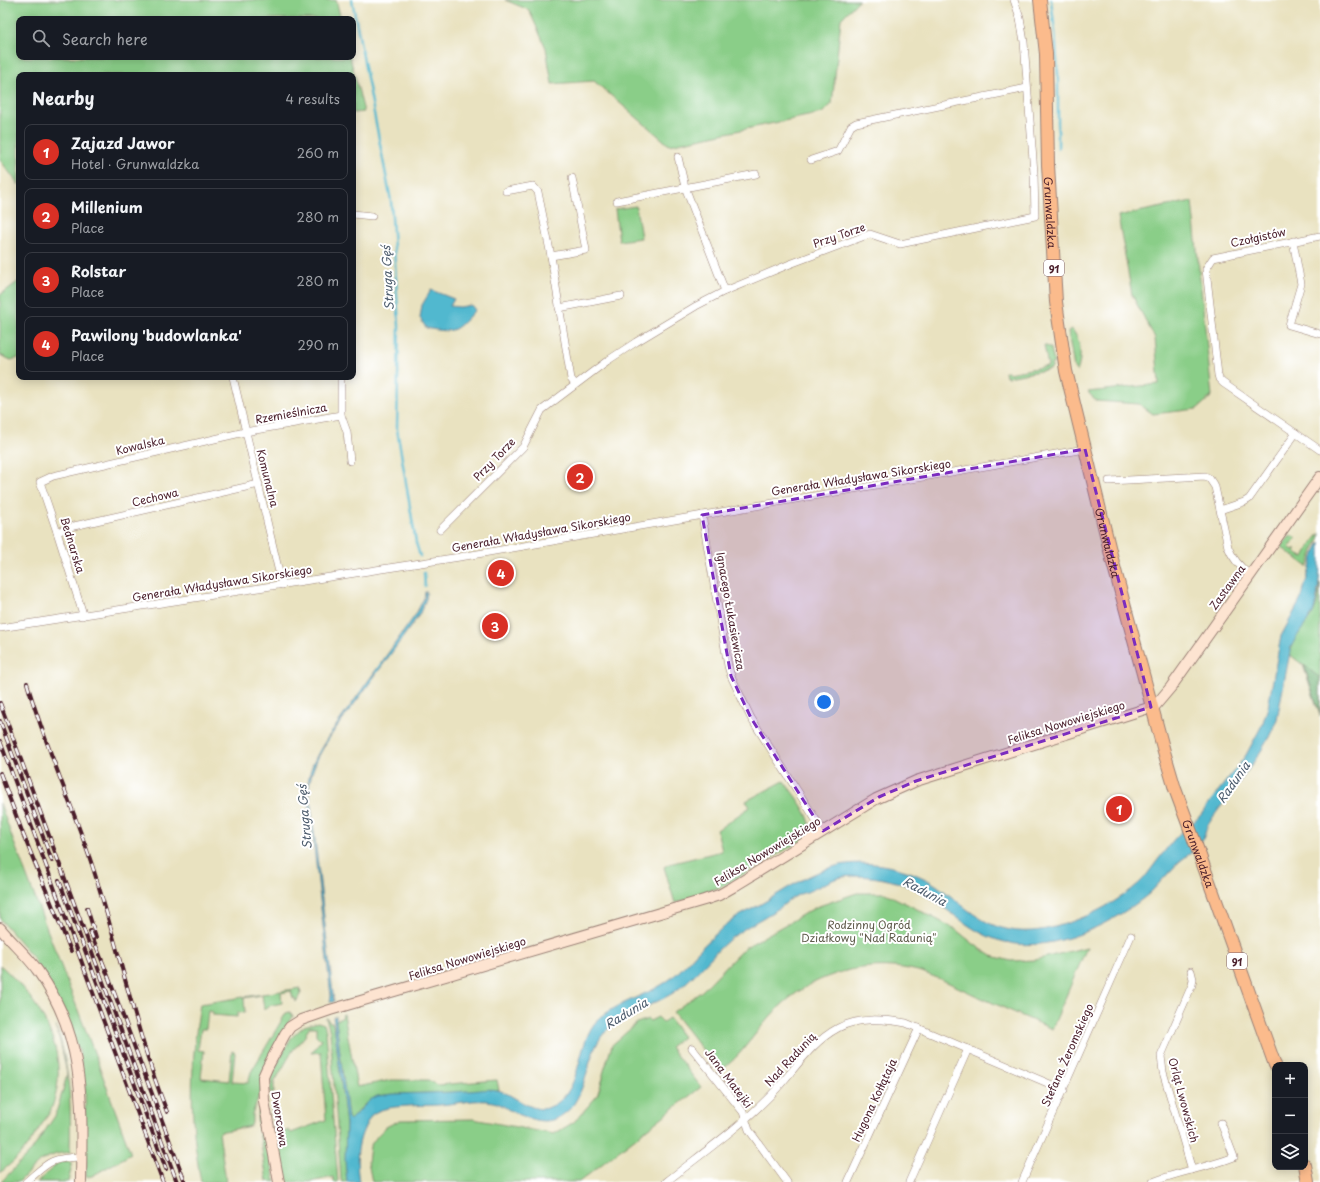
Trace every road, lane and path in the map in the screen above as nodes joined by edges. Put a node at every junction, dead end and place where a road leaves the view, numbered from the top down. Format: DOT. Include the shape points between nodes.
graph roads {
  1 [pos="1014,0"];
  2 [pos="1040,0"];
  3 [pos="1027,88"];
  4 [pos="678,157"];
  5 [pos="811,160"];
  6 [pos="756,174"];
  7 [pos="572,178"];
  8 [pos="685,187"];
  9 [pos="506,191"];
  10 [pos="617,201"];
  11 [pos="356,214"];
  12 [pos="372,216"];
  13 [pos="1035,216"];
  14 [pos="1320,236"];
  15 [pos="1293,241"];
  16 [pos="550,256"];
  17 [pos="725,291"];
  18 [pos="621,296"];
  19 [pos="559,308"];
  20 [pos="1320,334"];
  21 [pos="234,380"];
  22 [pos="341,380"];
  23 [pos="575,384"];
  24 [pos="341,415"];
  25 [pos="245,432"];
  26 [pos="1296,433"];
  27 [pos="1085,449"];
  28 [pos="1320,450"];
  29 [pos="350,461"];
  30 [pos="1320,477"];
  31 [pos="1109,481"];
  32 [pos="40,482"];
  33 [pos="258,484"];
  34 [pos="1220,510"];
  35 [pos="702,515"];
  36 [pos="440,530"];
  37 [pos="57,532"];
  38 [pos="1250,575"];
  39 [pos="282,585"];
  40 [pos="82,616"];
  41 [pos="0,628"];
  42 [pos="1151,707"];
  43 [pos="824,831"];
  44 [pos="0,928"];
  45 [pos="1131,936"];
  46 [pos="1191,971"];
  47 [pos="318,1014"];
  48 [pos="919,1028"];
  49 [pos="692,1048"];
  50 [pos="968,1050"];
  51 [pos="1274,1062"];
  52 [pos="1064,1090"];
  53 [pos="746,1119"];
  54 [pos="1221,1123"];
  55 [pos="81,1157"];
  56 [pos="1192,1170"];
  57 [pos="1306,1170"];
  58 [pos="26,1182"];
  59 [pos="81,1182"];
  60 [pos="279,1182"];
  61 [pos="666,1182"];
  62 [pos="788,1182"];
  63 [pos="848,1182"];
  64 [pos="909,1182"];
  65 [pos="1022,1182"];
  66 [pos="1153,1182"];
  67 [pos="1308,1182"];
  1 -- 3 [label="street, Grunwaldzka" via="1024,42"];
  2 -- 27 [label="main road, Grunwaldzka / 91" via="1046,54 1048,165 1056,302 1066,371"];
  3 -- 5 [label="street" via="856,123 851,126 838,151"];
  3 -- 13 [label="street, Grunwaldzka"];
  4 -- 8 [label="street"];
  6 -- 8 [label="street"];
  7 -- 16 [label="street" via="586,250"];
  8 -- 10 [label="street"];
  8 -- 17 [label="street"];
  9 -- 16 [label="street" via="533,186 538,192"];
  11 -- 12 [label="street"];
  13 -- 17 [label="street, Przy Torze" via="900,244 870,234"];
  14 -- 15 [label="street, Czołgistów"];
  15 -- 20 [label="street" via="1301,284 1289,325"];
  15 -- 26 [label="street, Czołgistów" via="1213,258 1206,269 1219,379"];
  16 -- 19 [label="street"];
  17 -- 23 [label="street, Przy Torze" via="636,342"];
  18 -- 19 [label="street"];
  19 -- 23 [label="street" via="571,379"];
  21 -- 25 [label="street, Komunalna"];
  22 -- 24 [label="street, Rzemieślnicza"];
  23 -- 36 [label="street, Przy Torze" via="542,410 523,447"];
  24 -- 25 [label="street, Rzemieślnicza"];
  24 -- 29 [label="street, Rzemieślnicza" via="347,432"];
  25 -- 32 [label="street, Kowalska" via="53,476"];
  25 -- 33 [label="street, Komunalna"];
  26 -- 28 [label="street"];
  26 -- 34 [label="street" via="1249,499"];
  27 -- 35 [label="street, Generała Władysława Sikorskiego"];
  27 -- 42 [label="main road, Grunwaldzka / 91"];
  30 -- 38 [label="street, Zastawna"];
  31 -- 34 [label="street" via="1205,476 1210,478 1215,487"];
  32 -- 37 [label="street, Bednarska"];
  33 -- 37 [label="street, Cechowa"];
  33 -- 39 [label="street, Komunalna"];
  34 -- 38 [label="street" via="1230,552"];
  35 -- 39 [label="street, Generała Władysława Sikorskiego"];
  35 -- 43 [label="street, Ignacego Łukasiewicza" via="731,676 751,718"];
  37 -- 40 [label="street, Bednarska"];
  38 -- 42 [label="street, Zastawna" via="1164,696 1158,704"];
  39 -- 40 [label="street, Generała Władysława Sikorskiego"];
  40 -- 41 [label="street, Generała Władysława Sikorskiego"];
  42 -- 43 [label="street, Feliksa Nowowiejskiego" via="916,781 879,797"];
  42 -- 51 [label="main road, Grunwaldzka / 91" via="1175,789"];
  43 -- 47 [label="street, Feliksa Nowowiejskiego" via="733,887 704,900"];
  44 -- 55 [label="street" via="38,971 65,1021 80,1080"];
  45 -- 52 [label="street, Stefana Żeromskiego"];
  46 -- 56 [label="street, Orląt Lwowskich" via="1192,985 1161,1056 1163,1072"];
  47 -- 60 [label="street, Dworcowa" via="290,1027 263,1077 264,1101"];
  48 -- 50 [label="street, Nad Radunią"];
  48 -- 53 [label="street, Nad Radunią" via="889,1020 854,1022 838,1028 809,1051"];
  48 -- 63 [label="street, Hugona Kołłątaja"];
  49 -- 53 [label="street, Jana Matejki"];
  50 -- 52 [label="street, Nad Radunią"];
  50 -- 64 [label="street"];
  52 -- 65 [label="street, Stefana Żeromskiego"];
  53 -- 61 [label="street, Nad Radunią"];
  53 -- 62 [label="street, Jana Matejki" via="749,1130"];
  54 -- 56 [label="street" via="1234,1157"];
  55 -- 58 [label="street" via="51,1161"];
  55 -- 59 [label="street"];
  56 -- 66 [label="street"];
  57 -- 67 [label="main road"];
}
